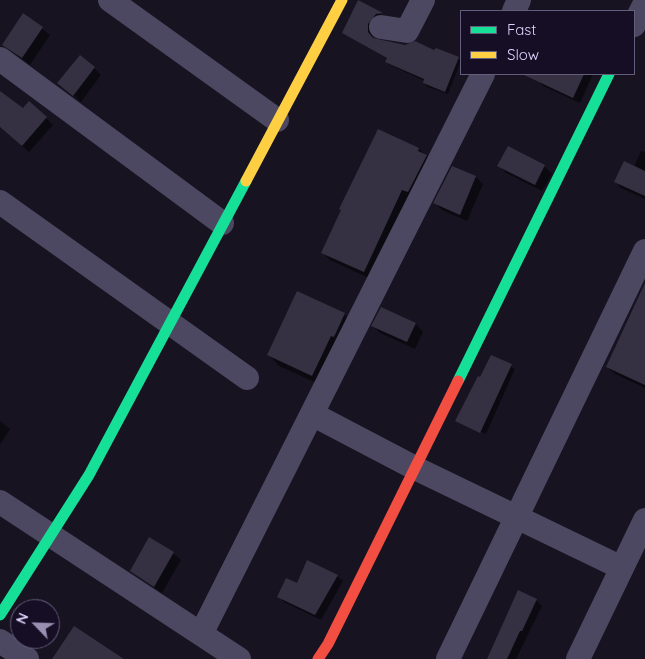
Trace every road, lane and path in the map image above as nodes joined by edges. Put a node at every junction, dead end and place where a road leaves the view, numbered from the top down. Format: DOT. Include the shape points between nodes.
graph roads {
  1 [pos="110,0"];
  2 [pos="342,0"];
  3 [pos="423,0"];
  4 [pos="645,3"];
  5 [pos="635,23"];
  6 [pos="381,27"];
  7 [pos="0,59"];
  8 [pos="482,75"];
  9 [pos="610,75"];
  10 [pos="278,120"];
  11 [pos="3,210"];
  12 [pos="222,223"];
  13 [pos="645,251"];
  14 [pos="169,324"];
  15 [pos="247,378"];
  16 [pos="312,414"];
  17 [pos="415,468"];
  18 [pos="0,502"];
  19 [pos="516,517"];
  20 [pos="645,520"];
  21 [pos="51,535"];
  22 [pos="622,568"];
  23 [pos="0,615"];
  24 [pos="201,634"];
  25 [pos="0,641"];
  26 [pos="27,659"];
  27 [pos="239,659"];
  28 [pos="318,659"];
  29 [pos="448,659"];
  30 [pos="578,659"];
  1 -- 10 [label="street"];
  2 -- 10 [label="street"];
  3 -- 6 [label="street" via="407,31"];
  4 -- 5 [label="street"];
  7 -- 12 [label="street"];
  8 -- 16 [label="street"];
  9 -- 17 [label="street"];
  10 -- 12 [label="street"];
  11 -- 14 [label="street"];
  12 -- 14 [label="street"];
  13 -- 19 [label="street"];
  14 -- 15 [label="street"];
  14 -- 21 [label="street" via="89,475"];
  16 -- 17 [label="street"];
  16 -- 24 [label="street"];
  17 -- 19 [label="street"];
  17 -- 28 [label="street"];
  18 -- 21 [label="street"];
  19 -- 22 [label="street"];
  19 -- 29 [label="street"];
  20 -- 22 [label="street"];
  21 -- 23 [label="street"];
  21 -- 24 [label="street"];
  22 -- 30 [label="street"];
  24 -- 27 [label="street"];
  25 -- 26 [label="street"];
}
